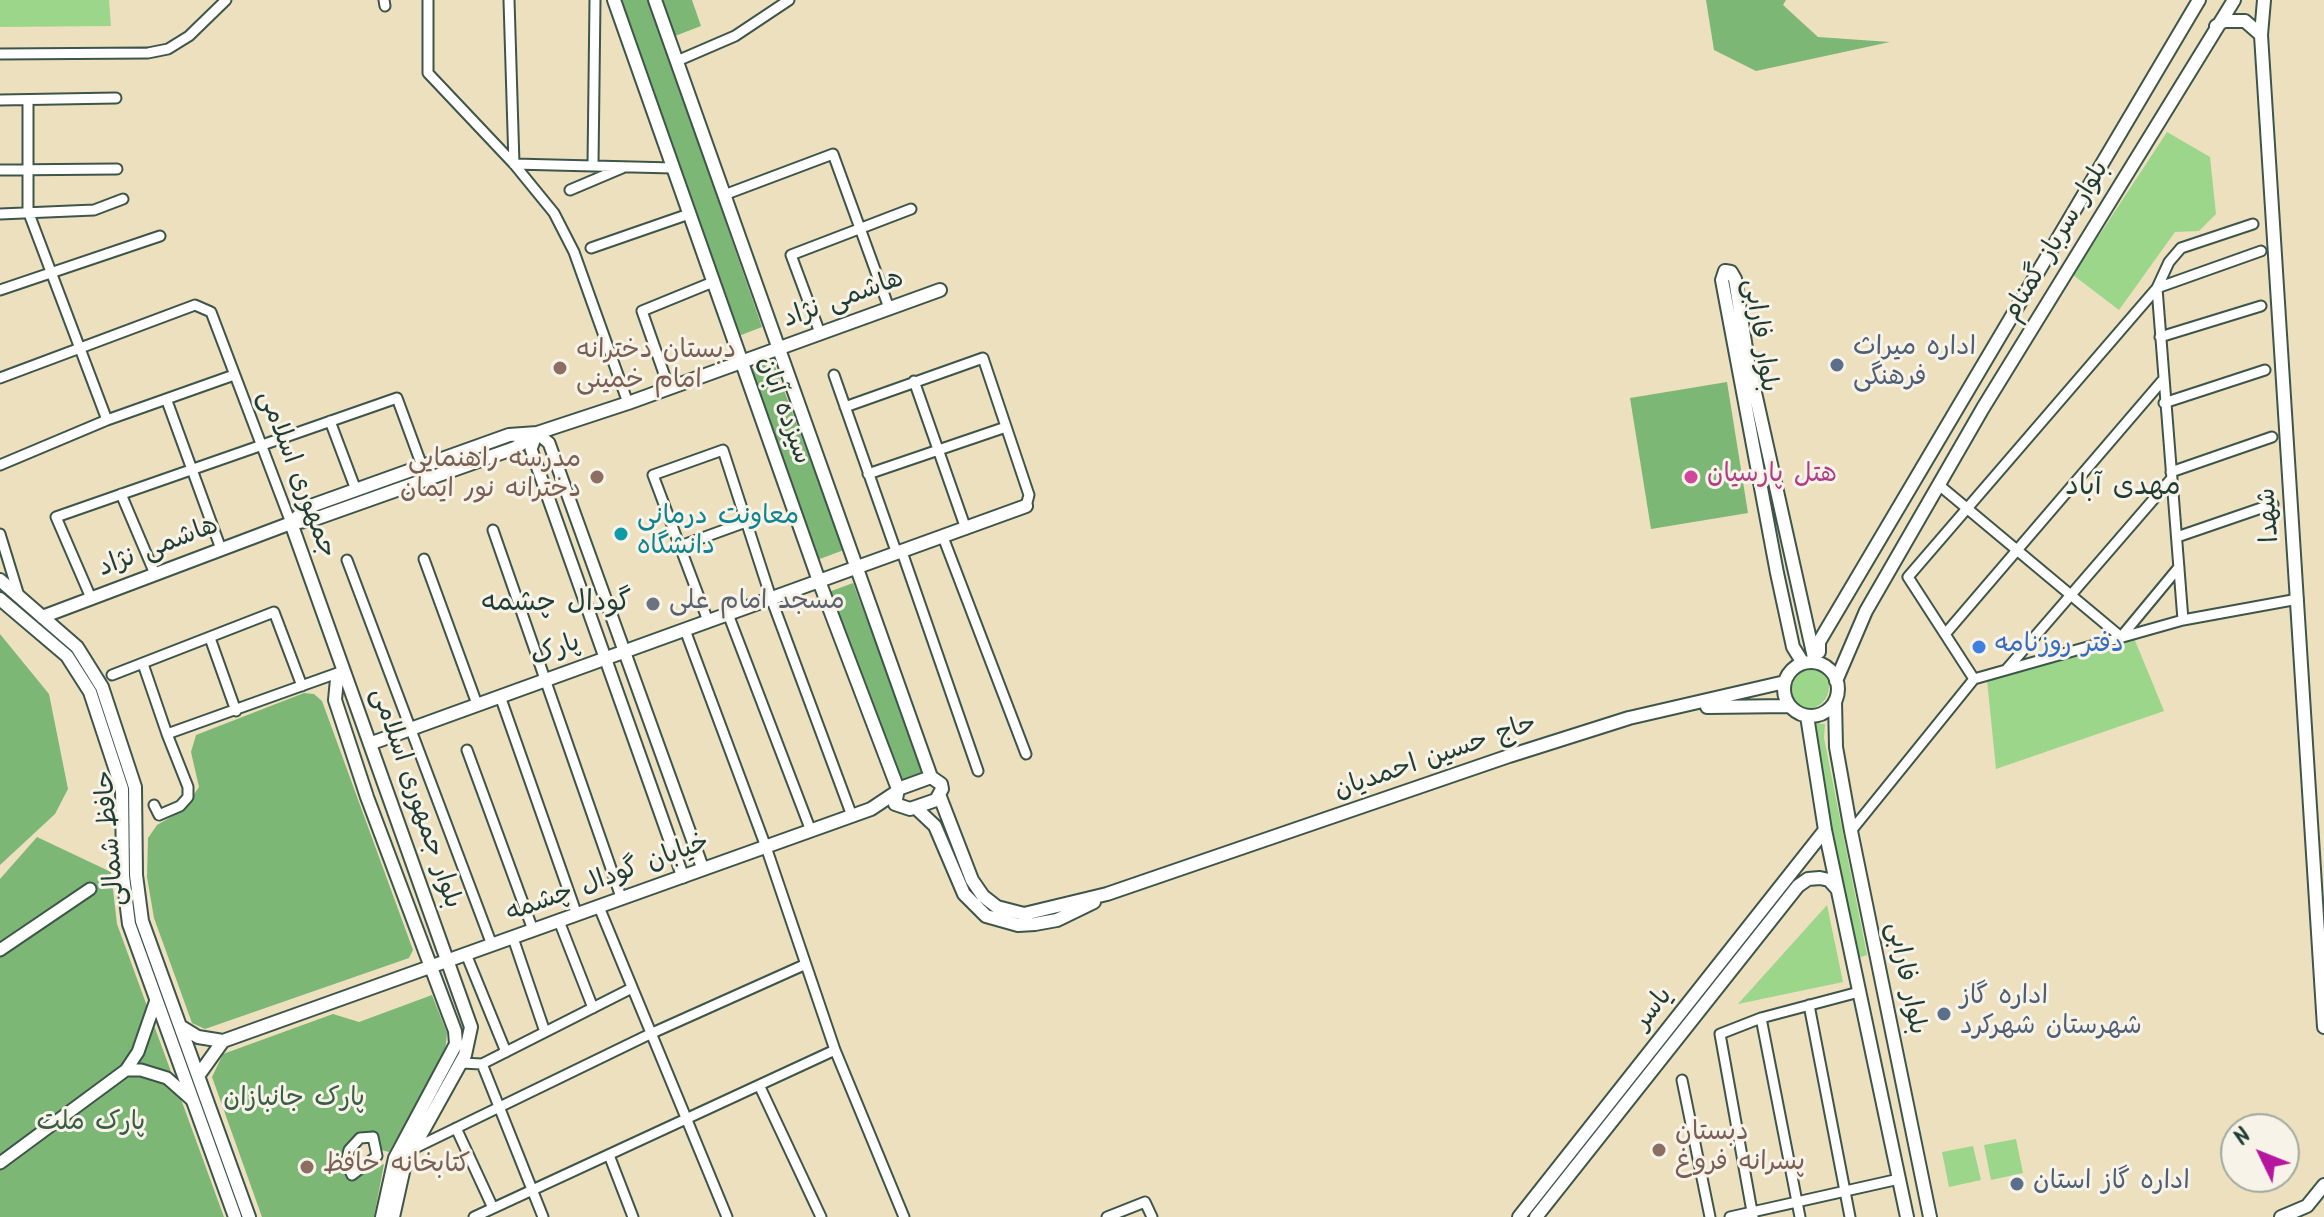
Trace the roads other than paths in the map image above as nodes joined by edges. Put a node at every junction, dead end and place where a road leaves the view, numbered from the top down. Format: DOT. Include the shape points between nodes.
graph roads {
  1 [pos="226,0"];
  2 [pos="428,0"];
  3 [pos="509,0"];
  4 [pos="595,0"];
  5 [pos="614,0"];
  6 [pos="655,0"];
  7 [pos="789,0"];
  8 [pos="2193,0"];
  9 [pos="2199,0"];
  10 [pos="2234,0"];
  11 [pos="2264,0"];
  12 [pos="2193,15"];
  13 [pos="2216,26"];
  14 [pos="2261,35"];
  15 [pos="0,54"];
  16 [pos="677,61"];
  17 [pos="116,98"];
  18 [pos="0,100"];
  19 [pos="28,100"];
  20 [pos="514,164"];
  21 [pos="593,165"];
  22 [pos="626,166"];
  23 [pos="673,168"];
  24 [pos="117,169"];
  25 [pos="0,170"];
  26 [pos="25,170"];
  27 [pos="570,190"];
  28 [pos="724,195"];
  29 [pos="123,199"];
  30 [pos="911,209"];
  31 [pos="28,211"];
  32 [pos="0,214"];
  33 [pos="689,214"];
  34 [pos="2253,224"];
  35 [pos="858,229"];
  36 [pos="160,236"];
  37 [pos="591,248"];
  38 [pos="2261,251"];
  39 [pos="48,271"];
  40 [pos="713,282"];
  41 [pos="2157,288"];
  42 [pos="0,290"];
  43 [pos="940,290"];
  44 [pos="2261,306"];
  45 [pos="889,308"];
  46 [pos="820,333"];
  47 [pos="2160,337"];
  48 [pos="78,348"];
  49 [pos="777,349"];
  50 [pos="1744,360"];
  51 [pos="741,362"];
  52 [pos="2265,370"];
  53 [pos="234,375"];
  54 [pos="834,375"];
  55 [pos="0,378"];
  56 [pos="914,381"];
  57 [pos="2162,381"];
  58 [pos="669,388"];
  59 [pos="167,401"];
  60 [pos="628,403"];
  61 [pos="2164,403"];
  62 [pos="845,407"];
  63 [pos="107,420"];
  64 [pos="330,421"];
  65 [pos="1006,427"];
  66 [pos="537,433"];
  67 [pos="2272,437"];
  68 [pos="260,446"];
  69 [pos="940,450"];
  70 [pos="0,465"];
  71 [pos="422,466"];
  72 [pos="193,469"];
  73 [pos="868,474"];
  74 [pos="2172,475"];
  75 [pos="1939,485"];
  76 [pos="356,490"];
  77 [pos="121,494"];
  78 [pos="2273,504"];
  79 [pos="1026,506"];
  80 [pos="1966,508"];
  81 [pos="746,522"];
  82 [pos="291,523"];
  83 [pos="966,529"];
  84 [pos="493,530"];
  85 [pos="0,534"];
  86 [pos="943,537"];
  87 [pos="2177,537"];
  88 [pos="680,546"];
  89 [pos="221,549"];
  90 [pos="2019,551"];
  91 [pos="899,553"];
  92 [pos="424,559"];
  93 [pos="347,560"];
  94 [pos="2179,567"];
  95 [pos="856,568"];
  96 [pos="1795,569"];
  97 [pos="1777,573"];
  98 [pos="155,574"];
  99 [pos="0,580"];
  100 [pos="819,581"];
  101 [pos="2071,595"];
  102 [pos="19,596"];
  103 [pos="91,598"];
  104 [pos="771,598"];
  105 [pos="0,599"];
  106 [pos="2298,599"];
  107 [pos="728,614"];
  108 [pos="42,617"];
  109 [pos="2183,620"];
  110 [pos="708,621"];
  111 [pos="685,630"];
  112 [pos="1946,633"];
  113 [pos="2121,637"];
  114 [pos="210,638"];
  115 [pos="626,650"];
  116 [pos="605,658"];
  117 [pos="1812,663"];
  118 [pos="143,664"];
  119 [pos="2006,670"];
  120 [pos="343,671"];
  121 [pos="112,675"];
  122 [pos="1974,679"];
  123 [pos="543,680"];
  124 [pos="1836,681"];
  125 [pos="1785,682"];
  126 [pos="302,686"];
  127 [pos="500,696"];
  128 [pos="1835,701"];
  129 [pos="477,704"];
  130 [pos="1790,706"];
  131 [pos="1679,708"];
  132 [pos="236,711"];
  133 [pos="1807,716"];
  134 [pos="411,728"];
  135 [pos="167,734"];
  136 [pos="372,743"];
  137 [pos="467,750"];
  138 [pos="1026,754"];
  139 [pos="978,771"];
  140 [pos="931,777"];
  141 [pos="897,791"];
  142 [pos="940,797"];
  143 [pos="154,805"];
  144 [pos="900,808"];
  145 [pos="916,808"];
  146 [pos="871,809"];
  147 [pos="852,816"];
  148 [pos="1825,830"];
  149 [pos="811,831"];
  150 [pos="1851,831"];
  151 [pos="766,847"];
  152 [pos="703,869"];
  153 [pos="683,877"];
  154 [pos="90,889"];
  155 [pos="1837,889"];
  156 [pos="1107,894"];
  157 [pos="621,897"];
  158 [pos="599,907"];
  159 [pos="577,915"];
  160 [pos="559,921"];
  161 [pos="533,930"];
  162 [pos="513,938"];
  163 [pos="492,945"];
  164 [pos="0,950"];
  165 [pos="466,954"];
  166 [pos="447,961"];
  167 [pos="804,965"];
  168 [pos="431,967"];
  169 [pos="1883,987"];
  170 [pos="632,988"];
  171 [pos="1859,992"];
  172 [pos="156,1000"];
  173 [pos="1809,1005"];
  174 [pos="593,1008"];
  175 [pos="1761,1018"];
  176 [pos="180,1026"];
  177 [pos="2324,1027"];
  178 [pos="545,1032"];
  179 [pos="650,1034"];
  180 [pos="223,1041"];
  181 [pos="835,1050"];
  182 [pos="506,1052"];
  183 [pos="461,1063"];
  184 [pos="482,1064"];
  185 [pos="126,1070"];
  186 [pos="1644,1070"];
  187 [pos="198,1076"];
  188 [pos="1682,1080"];
  189 [pos="760,1087"];
  190 [pos="193,1101"];
  191 [pos="499,1107"];
  192 [pos="687,1119"];
  193 [pos="456,1128"];
  194 [pos="413,1149"];
  195 [pos="609,1155"];
  196 [pos="377,1156"];
  197 [pos="395,1158"];
  198 [pos="0,1163"];
  199 [pos="1899,1179"];
  200 [pos="2324,1185"];
  201 [pos="533,1190"];
  202 [pos="1844,1192"];
  203 [pos="1797,1202"];
  204 [pos="493,1208"];
  205 [pos="1752,1214"];
  206 [pos="235,1217"];
  207 [pos="249,1217"];
  208 [pos="382,1217"];
  209 [pos="393,1217"];
  210 [pos="474,1217"];
  211 [pos="543,1217"];
  212 [pos="633,1217"];
  213 [pos="727,1217"];
  214 [pos="821,1217"];
  215 [pos="904,1217"];
  216 [pos="1107,1217"];
  217 [pos="1152,1217"];
  218 [pos="1519,1217"];
  219 [pos="1536,1217"];
  220 [pos="1710,1217"];
  221 [pos="1730,1217"];
  222 [pos="1800,1217"];
  223 [pos="1850,1217"];
  224 [pos="1907,1217"];
  225 [pos="1930,1217"];
  226 [pos="2281,1217"];
  1 -- 15 [label="street" via="168,49"];
  2 -- 20 [label="street" via="428,73"];
  3 -- 20 [label="street"];
  4 -- 21 [label="street"];
  5 -- 23 [label="main road, سیزده آبان"];
  6 -- 16 [label="main road, سیزده آبان"];
  7 -- 16 [label="street" via="735,36"];
  8 -- 12 [label="main road"];
  9 -- 12 [label="main road, بلوار سرباز گمنام"];
  10 -- 13 [label="main road, بلوار سرباز گمنام"];
  11 -- 14 [label="main road, شهدا"];
  12 -- 117 [label="main road, بلوار سرباز گمنام" via="1819,642"];
  13 -- 14 [label="main road" via="2245,21"];
  13 -- 75 [label="main road, بلوار سرباز گمنام"];
  14 -- 106 [label="main road, شهدا"];
  16 -- 28 [label="main road, سیزده آبان"];
  17 -- 19 [label="street"];
  18 -- 19 [label="street"];
  19 -- 26 [label="street"];
  20 -- 21 [label="street"];
  20 -- 60 [label="street" via="554,213 574,252"];
  21 -- 22 [label="street"];
  22 -- 23 [label="street"];
  22 -- 27 [label="street"];
  23 -- 33 [label="main road, سیزده آبان"];
  24 -- 26 [label="street"];
  25 -- 26 [label="street"];
  26 -- 31 [label="street"];
  28 -- 35 [label="street" via="833,154"];
  28 -- 49 [label="main road, سیزده آبان"];
  29 -- 31 [label="street" via="94,210"];
  30 -- 35 [label="street"];
  31 -- 32 [label="street"];
  31 -- 39 [label="street"];
  33 -- 37 [label="street"];
  33 -- 40 [label="main road, سیزده آبان"];
  34 -- 41 [label="street" via="2181,248"];
  35 -- 45 [label="street"];
  35 -- 46 [label="street" via="791,255"];
  36 -- 39 [label="street"];
  38 -- 41 [label="street"];
  39 -- 42 [label="street"];
  39 -- 48 [label="street"];
  40 -- 51 [label="main road, سیزده آبان"];
  40 -- 58 [label="street" via="642,311"];
  41 -- 47 [label="street"];
  41 -- 80 [label="street"];
  43 -- 45 [label="main road, هاشمی نژاد"];
  44 -- 47 [label="street"];
  45 -- 46 [label="main road, هاشمی نژاد"];
  46 -- 49 [label="main road, هاشمی نژاد"];
  47 -- 57 [label="street"];
  48 -- 53 [label="street, جمهوری اسلامی" via="195,305 211,312"];
  48 -- 55 [label="street"];
  48 -- 63 [label="street"];
  49 -- 51 [label="main road, هاشمی نژاد"];
  49 -- 95 [label="main road, سیزده آبان"];
  50 -- 50 [label="main road, بلوار فارابی" via="1735,279 1725,271 1722,280"];
  50 -- 96 [label="main road, بلوار فارابی"];
  50 -- 97 [label="main road, بلوار فارابی"];
  51 -- 58 [label="main road, هاشمی نژاد"];
  51 -- 100 [label="main road, سیزده آبان"];
  52 -- 61 [label="street"];
  53 -- 59 [label="street"];
  53 -- 68 [label="street, جمهوری اسلامی"];
  54 -- 62 [label="street"];
  56 -- 62 [label="street"];
  56 -- 65 [label="street" via="983,358"];
  56 -- 69 [label="street"];
  57 -- 61 [label="street"];
  57 -- 90 [label="street"];
  58 -- 60 [label="main road, هاشمی نژاد"];
  59 -- 63 [label="street"];
  59 -- 72 [label="street"];
  60 -- 66 [label="main road, هاشمی نژاد"];
  61 -- 74 [label="street"];
  62 -- 73 [label="street"];
  63 -- 70 [label="street"];
  64 -- 68 [label="street"];
  64 -- 71 [label="street" via="397,398"];
  64 -- 76 [label="street"];
  65 -- 69 [label="street"];
  65 -- 79 [label="street" via="1029,495"];
  66 -- 71 [label="main road, هاشمی نژاد" via="509,435"];
  66 -- 82 [label="main road, هاشمی نژاد" via="515,448"];
  66 -- 115 [label="street" via="549,443"];
  66 -- 116 [label="street" via="531,449"];
  67 -- 74 [label="street"];
  68 -- 72 [label="street"];
  68 -- 82 [label="street, جمهوری اسلامی"];
  69 -- 73 [label="street"];
  69 -- 83 [label="street"];
  71 -- 76 [label="main road, هاشمی نژاد"];
  72 -- 77 [label="street"];
  72 -- 89 [label="street"];
  73 -- 91 [label="street"];
  74 -- 87 [label="street"];
  74 -- 101 [label="street"];
  75 -- 80 [label="street"];
  75 -- 124 [label="main road, بلوار سرباز گمنام" via="1866,611"];
  76 -- 82 [label="main road, هاشمی نژاد" via="308,507"];
  77 -- 98 [label="street"];
  77 -- 103 [label="street" via="56,517"];
  78 -- 87 [label="street"];
  79 -- 83 [label="main road, پارک"];
  80 -- 90 [label="street"];
  80 -- 112 [label="street" via="1908,577"];
  81 -- 88 [label="street"];
  81 -- 88 [label="street" via="723,450 653,475"];
  81 -- 104 [label="street"];
  82 -- 89 [label="main road, هاشمی نژاد"];
  82 -- 120 [label="main road, جمهوری اسلامی"];
  83 -- 86 [label="main road, پارک"];
  84 -- 123 [label="street"];
  85 -- 102 [label="street"];
  86 -- 91 [label="main road, پارک"];
  86 -- 138 [label="street"];
  87 -- 94 [label="street"];
  88 -- 110 [label="street"];
  89 -- 98 [label="main road, هاشمی نژاد"];
  90 -- 101 [label="street"];
  90 -- 112 [label="street"];
  91 -- 95 [label="main road, پارک"];
  91 -- 139 [label="street"];
  92 -- 129 [label="street"];
  93 -- 134 [label="street"];
  94 -- 109 [label="street"];
  94 -- 113 [label="street"];
  95 -- 100 [label="main road, پارک"];
  95 -- 140 [label="main road, سیزده آبان"];
  96 -- 97 [label="main road"];
  96 -- 117 [label="main road, بلوار فارابی"];
  97 -- 117 [label="main road, بلوار فارابی" via="1793,647"];
  98 -- 103 [label="main road, هاشمی نژاد"];
  99 -- 102 [label="main road, حافظ شمالی"];
  100 -- 104 [label="main road, پارک"];
  100 -- 141 [label="main road, سیزده آبان"];
  101 -- 113 [label="street"];
  101 -- 119 [label="street"];
  102 -- 108 [label="main road, حافظ شمالی"];
  103 -- 108 [label="main road, هاشمی نژاد"];
  104 -- 107 [label="main road, پارک"];
  104 -- 147 [label="street"];
  105 -- 172 [label="main road, حافظ شمالی" via="67,656 90,692 117,769 124,810 129,924"];
  106 -- 109 [label="street"];
  106 -- 177 [label="main road, شهدا"];
  107 -- 110 [label="main road, پارک"];
  107 -- 149 [label="street"];
  108 -- 176 [label="main road, حافظ شمالی" via="91,666 123,742 135,787 142,921"];
  109 -- 113 [label="street"];
  110 -- 111 [label="main road, پارک"];
  111 -- 115 [label="main road, پارک"];
  111 -- 151 [label="street"];
  112 -- 122 [label="street"];
  113 -- 119 [label="street"];
  114 -- 118 [label="street"];
  114 -- 126 [label="street" via="274,612"];
  114 -- 132 [label="street"];
  115 -- 116 [label="main road, پارک"];
  115 -- 152 [label="street"];
  116 -- 123 [label="main road, پارک"];
  116 -- 153 [label="street"];
  117 -- 124 [label="main road" via="1830,670"];
  117 -- 125 [label="main road" via="1791,670"];
  118 -- 121 [label="street"];
  118 -- 135 [label="street"];
  119 -- 122 [label="street"];
  120 -- 126 [label="street"];
  120 -- 136 [label="main road, بلوار جمهوری اسلامی"];
  120 -- 168 [label="main road, بلوار جمهوری اسلامی" via="335,700"];
  122 -- 150 [label="street"];
  123 -- 127 [label="main road, پارک"];
  123 -- 157 [label="street"];
  124 -- 128 [label="main road"];
  125 -- 130 [label="main road"];
  125 -- 131 [label="main road, حاج حسین احمدیان"];
  126 -- 132 [label="street"];
  127 -- 129 [label="main road, پارک"];
  127 -- 159 [label="street"];
  128 -- 133 [label="main road" via="1822,714"];
  128 -- 150 [label="main road, بلوار فارابی" via="1836,747"];
  129 -- 134 [label="main road, پارک"];
  130 -- 131 [label="main road"];
  130 -- 133 [label="main road"];
  131 -- 156 [label="main road, حاج حسین احمدیان" via="1509,756"];
  132 -- 135 [label="street"];
  133 -- 148 [label="main road, بلوار فارابی"];
  134 -- 136 [label="main road, پارک"];
  134 -- 163 [label="street"];
  135 -- 143 [label="street" via="188,797 159,815"];
  136 -- 166 [label="main road, بلوار جمهوری اسلامی"];
  137 -- 161 [label="street"];
  140 -- 141 [label="main road"];
  140 -- 142 [label="main road, سیزده آبان" via="941,784"];
  141 -- 144 [label="main road, سیزده آبان" via="895,804"];
  141 -- 146 [label="main road"];
  142 -- 145 [label="main road"];
  142 -- 156 [label="main road, حاج حسین احمدیان" via="972,880 997,907 1024,914"];
  144 -- 145 [label="main road"];
  144 -- 146 [label="main road"];
  145 -- 156 [label="main road, حاج حسین احمدیان" via="935,826 964,894 986,916 1035,924 1081,910"];
  146 -- 147 [label="main road, خیابان گودال چشمه"];
  147 -- 149 [label="main road, خیابان گودال چشمه"];
  148 -- 155 [label="main road, بلوار فارابی"];
  148 -- 186 [label="main road, یاسر"];
  149 -- 151 [label="main road, خیابان گودال چشمه"];
  150 -- 169 [label="main road, بلوار فارابی"];
  151 -- 152 [label="main road, خیابان گودال چشمه"];
  151 -- 167 [label="street"];
  152 -- 153 [label="main road, خیابان گودال چشمه"];
  153 -- 157 [label="main road, خیابان گودال چشمه"];
  154 -- 164 [label="street"];
  155 -- 171 [label="main road, بلوار فارابی"];
  155 -- 186 [label="main road, یاسر" via="1820,878 1798,886"];
  157 -- 158 [label="main road, خیابان گودال چشمه"];
  158 -- 159 [label="main road, خیابان گودال چشمه"];
  158 -- 170 [label="street"];
  159 -- 160 [label="main road, خیابان گودال چشمه"];
  160 -- 161 [label="main road, خیابان گودال چشمه"];
  160 -- 174 [label="street"];
  161 -- 162 [label="main road, خیابان گودال چشمه"];
  162 -- 163 [label="main road, خیابان گودال چشمه"];
  162 -- 178 [label="street"];
  163 -- 165 [label="main road, خیابان گودال چشمه"];
  165 -- 166 [label="main road, خیابان گودال چشمه"];
  165 -- 182 [label="street"];
  166 -- 168 [label="main road, خیابان گودال چشمه"];
  166 -- 183 [label="main road, بلوار جمهوری اسلامی" via="471,1027"];
  167 -- 179 [label="street"];
  167 -- 181 [label="street"];
  168 -- 180 [label="main road, خیابان گودال چشمه"];
  168 -- 197 [label="main road, بلوار جمهوری اسلامی" via="455,1031 455,1051"];
  169 -- 171 [label="main road"];
  169 -- 225 [label="main road, بلوار فارابی"];
  170 -- 174 [label="street"];
  170 -- 179 [label="street"];
  171 -- 173 [label="street"];
  171 -- 199 [label="main road, بلوار فارابی"];
  172 -- 185 [label="street"];
  172 -- 190 [label="main road, حافظ شمالی"];
  173 -- 175 [label="street"];
  173 -- 202 [label="street"];
  174 -- 178 [label="street"];
  175 -- 203 [label="street"];
  175 -- 205 [label="street" via="1720,1034"];
  176 -- 180 [label="main road" via="198,1037"];
  176 -- 187 [label="main road, حافظ شمالی"];
  178 -- 182 [label="street"];
  179 -- 191 [label="street"];
  179 -- 192 [label="street"];
  180 -- 187 [label="main road"];
  181 -- 189 [label="street"];
  181 -- 215 [label="street"];
  182 -- 184 [label="street"];
  183 -- 184 [label="street"];
  183 -- 194 [label="main road, بلوار جمهوری اسلامی"];
  184 -- 191 [label="street"];
  185 -- 190 [label="street" via="167,1078"];
  185 -- 198 [label="street"];
  186 -- 218 [label="main road, یاسر"];
  186 -- 219 [label="main road, یاسر"];
  187 -- 207 [label="main road, حافظ شمالی"];
  188 -- 220 [label="street"];
  189 -- 192 [label="street"];
  189 -- 214 [label="street"];
  190 -- 206 [label="main road, حافظ شمالی"];
  191 -- 193 [label="street"];
  191 -- 201 [label="street"];
  192 -- 195 [label="street"];
  192 -- 213 [label="street"];
  193 -- 194 [label="street"];
  193 -- 204 [label="street"];
  194 -- 209 [label="main road, بلوار جمهوری اسلامی" via="403,1167"];
  195 -- 201 [label="street"];
  195 -- 212 [label="street"];
  196 -- 197 [label="street"];
  197 -- 208 [label="main road, بلوار جمهوری اسلامی"];
  199 -- 202 [label="street"];
  199 -- 224 [label="main road, بلوار فارابی"];
  200 -- 226 [label="main road" via="2307,1206"];
  201 -- 204 [label="street"];
  201 -- 211 [label="street"];
  202 -- 203 [label="street"];
  202 -- 223 [label="street"];
  203 -- 205 [label="street"];
  203 -- 222 [label="street"];
  204 -- 210 [label="street"];
  205 -- 221 [label="street"];
  216 -- 217 [label="street" via="1145,1202"];
}
